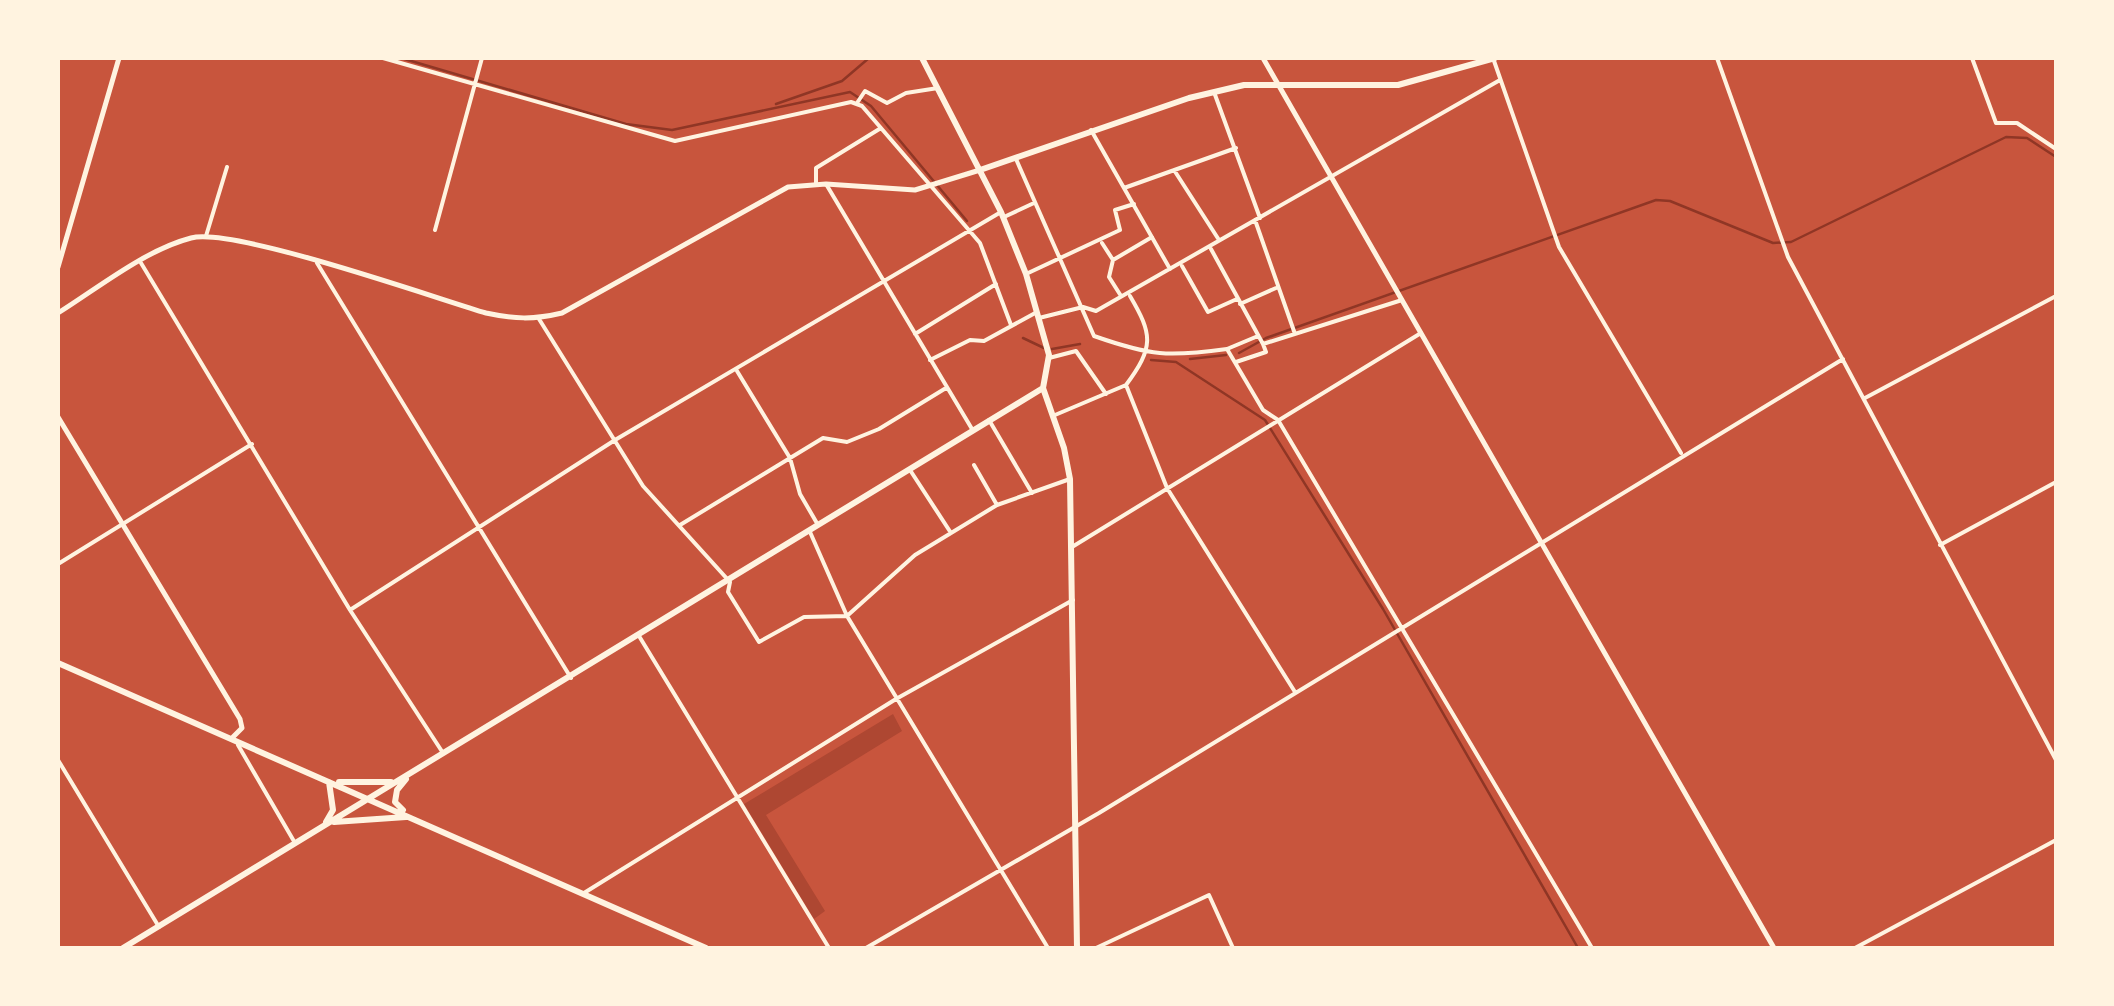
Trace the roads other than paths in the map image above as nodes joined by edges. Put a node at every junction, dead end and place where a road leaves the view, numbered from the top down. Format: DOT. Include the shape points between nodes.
graph roads {
  1 [pos="119,58"];
  2 [pos="382,58"];
  3 [pos="482,58"];
  4 [pos="922,58"];
  5 [pos="1263,58"];
  6 [pos="1493,58"];
  7 [pos="1717,58"];
  8 [pos="1972,58"];
  9 [pos="1500,80"];
  10 [pos="1278,82"];
  11 [pos="474,83"];
  12 [pos="938,88"];
  13 [pos="1214,92"];
  14 [pos="856,103"];
  15 [pos="881,128"];
  16 [pos="1090,130"];
  17 [pos="1236,148"];
  18 [pos="2056,149"];
  19 [pos="1015,158"];
  20 [pos="227,167"];
  21 [pos="980,170"];
  22 [pos="1174,170"];
  23 [pos="1332,176"];
  24 [pos="826,184"];
  25 [pos="816,185"];
  26 [pos="931,187"];
  27 [pos="1124,188"];
  28 [pos="1034,203"];
  29 [pos="1134,204"];
  30 [pos="1002,214"];
  31 [pos="1257,219"];
  32 [pos="435,230"];
  33 [pos="970,230"];
  34 [pos="206,236"];
  35 [pos="1152,237"];
  36 [pos="1219,240"];
  37 [pos="1101,242"];
  38 [pos="1210,250"];
  39 [pos="1063,260"];
  40 [pos="1113,260"];
  41 [pos="141,263"];
  42 [pos="317,263"];
  43 [pos="1181,265"];
  44 [pos="58,267"];
  45 [pos="1170,269"];
  46 [pos="1026,274"];
  47 [pos="884,282"];
  48 [pos="996,284"];
  49 [pos="1276,288"];
  50 [pos="1129,294"];
  51 [pos="2056,296"];
  52 [pos="1122,298"];
  53 [pos="1401,298"];
  54 [pos="1239,301"];
  55 [pos="1083,307"];
  56 [pos="58,313"];
  57 [pos="1038,315"];
  58 [pos="539,319"];
  59 [pos="1011,325"];
  60 [pos="915,334"];
  61 [pos="1295,334"];
  62 [pos="1421,334"];
  63 [pos="1258,336"];
  64 [pos="1263,344"];
  65 [pos="1227,349"];
  66 [pos="1145,354"];
  67 [pos="1049,356"];
  68 [pos="1843,359"];
  69 [pos="930,360"];
  70 [pos="1236,362"];
  71 [pos="736,369"];
  72 [pos="1126,385"];
  73 [pos="946,388"];
  74 [pos="1043,388"];
  75 [pos="1106,394"];
  76 [pos="1864,398"];
  77 [pos="1053,415"];
  78 [pos="58,417"];
  79 [pos="990,420"];
  80 [pos="1272,423"];
  81 [pos="973,430"];
  82 [pos="615,440"];
  83 [pos="252,444"];
  84 [pos="1682,454"];
  85 [pos="790,458"];
  86 [pos="974,466"];
  87 [pos="910,469"];
  88 [pos="1070,479"];
  89 [pos="2056,482"];
  90 [pos="1167,488"];
  91 [pos="1032,493"];
  92 [pos="997,505"];
  93 [pos="121,525"];
  94 [pos="478,525"];
  95 [pos="818,525"];
  96 [pos="679,526"];
  97 [pos="810,531"];
  98 [pos="951,533"];
  99 [pos="1540,541"];
  100 [pos="1940,545"];
  101 [pos="1072,547"];
  102 [pos="58,564"];
  103 [pos="730,582"];
  104 [pos="1074,599"];
  105 [pos="350,610"];
  106 [pos="847,616"];
  107 [pos="1399,626"];
  108 [pos="639,636"];
  109 [pos="58,665"];
  110 [pos="571,678"];
  111 [pos="1295,692"];
  112 [pos="896,699"];
  113 [pos="233,737"];
  114 [pos="444,754"];
  115 [pos="58,760"];
  116 [pos="2056,760"];
  117 [pos="410,775"];
  118 [pos="401,779"];
  119 [pos="329,780"];
  120 [pos="736,796"];
  121 [pos="369,799"];
  122 [pos="413,817"];
  123 [pos="328,823"];
  124 [pos="1074,825"];
  125 [pos="317,830"];
  126 [pos="2056,840"];
  127 [pos="296,843"];
  128 [pos="998,868"];
  129 [pos="584,893"];
  130 [pos="159,927"];
  131 [pos="123,948"];
  132 [pos="706,948"];
  133 [pos="829,948"];
  134 [pos="866,948"];
  135 [pos="1048,948"];
  136 [pos="1078,948"];
  137 [pos="1096,948"];
  138 [pos="1232,948"];
  139 [pos="1592,948"];
  140 [pos="1774,948"];
  141 [pos="1855,948"];
  1 -- 44 [label="street"];
  2 -- 11 [label="street"];
  3 -- 11 [label="street"];
  4 -- 12 [label="main road"];
  5 -- 10 [label="street"];
  6 -- 9 [label="street"];
  6 -- 10 [label="main road" via="1398,85"];
  7 -- 68 [label="street" via="1786,251"];
  8 -- 18 [label="street" via="1996,123 2017,123"];
  9 -- 23 [label="street"];
  9 -- 84 [label="street" via="1555,236"];
  10 -- 13 [label="main road"];
  10 -- 23 [label="street"];
  11 -- 14 [label="street" via="676,141"];
  11 -- 32 [label="street"];
  12 -- 14 [label="street" via="887,103 871,91"];
  12 -- 21 [label="main road"];
  13 -- 16 [label="main road"];
  13 -- 17 [label="street"];
  14 -- 15 [label="street"];
  15 -- 25 [label="street" via="816,168"];
  15 -- 26 [label="street"];
  16 -- 19 [label="main road"];
  16 -- 27 [label="street"];
  17 -- 22 [label="street"];
  17 -- 31 [label="street"];
  19 -- 21 [label="main road"];
  19 -- 28 [label="street"];
  20 -- 34 [label="street"];
  21 -- 26 [label="street"];
  21 -- 30 [label="main road"];
  22 -- 27 [label="street"];
  22 -- 36 [label="street"];
  23 -- 31 [label="street"];
  23 -- 53 [label="street"];
  24 -- 25 [label="street"];
  24 -- 26 [label="street" via="886,192"];
  24 -- 47 [label="street"];
  25 -- 58 [label="street" via="771,193 562,313"];
  26 -- 33 [label="street"];
  27 -- 29 [label="street"];
  28 -- 30 [label="street"];
  28 -- 39 [label="street"];
  29 -- 35 [label="street"];
  29 -- 37 [label="street" via="1116,210 1120,230"];
  30 -- 33 [label="street"];
  30 -- 46 [label="main road"];
  31 -- 36 [label="street"];
  31 -- 49 [label="street"];
  33 -- 47 [label="street"];
  33 -- 48 [label="street"];
  34 -- 41 [label="street"];
  34 -- 42 [label="street"];
  35 -- 40 [label="street"];
  35 -- 45 [label="street"];
  36 -- 38 [label="street"];
  37 -- 39 [label="street"];
  37 -- 40 [label="street"];
  38 -- 43 [label="street"];
  38 -- 54 [label="street"];
  39 -- 46 [label="street"];
  39 -- 55 [label="street"];
  40 -- 52 [label="street" via="1109,276"];
  41 -- 56 [label="street"];
  41 -- 83 [label="street"];
  42 -- 58 [label="street" via="486,313"];
  42 -- 94 [label="street"];
  43 -- 45 [label="street"];
  43 -- 54 [label="street" via="1208,312"];
  45 -- 50 [label="street"];
  46 -- 57 [label="main road"];
  47 -- 60 [label="street"];
  47 -- 71 [label="street"];
  48 -- 59 [label="street"];
  48 -- 60 [label="street"];
  49 -- 54 [label="street"];
  49 -- 61 [label="street"];
  50 -- 52 [label="street"];
  50 -- 66 [label="street" via="1147,325"];
  51 -- 76 [label="street"];
  52 -- 55 [label="street" via="1096,311"];
  53 -- 61 [label="street"];
  53 -- 62 [label="street"];
  54 -- 63 [label="street"];
  55 -- 57 [label="street"];
  55 -- 66 [label="street" via="1094,336"];
  57 -- 59 [label="street"];
  57 -- 67 [label="main road"];
  58 -- 82 [label="street"];
  59 -- 69 [label="street"];
  60 -- 69 [label="street"];
  61 -- 64 [label="street"];
  62 -- 80 [label="street"];
  62 -- 99 [label="street"];
  63 -- 64 [label="street"];
  63 -- 65 [label="street"];
  64 -- 70 [label="street" via="1266,352"];
  65 -- 66 [label="street"];
  65 -- 70 [label="street"];
  66 -- 72 [label="street"];
  67 -- 74 [label="main road"];
  67 -- 75 [label="street" via="1076,351"];
  68 -- 76 [label="street"];
  68 -- 84 [label="street"];
  69 -- 73 [label="street"];
  70 -- 80 [label="street"];
  71 -- 82 [label="street"];
  71 -- 85 [label="street"];
  72 -- 75 [label="street"];
  72 -- 90 [label="street"];
  73 -- 81 [label="street"];
  73 -- 85 [label="street" via="879,430 847,442 823,438"];
  74 -- 77 [label="main road"];
  74 -- 79 [label="main road"];
  75 -- 77 [label="street"];
  76 -- 100 [label="street"];
  77 -- 88 [label="main road"];
  78 -- 93 [label="street"];
  79 -- 81 [label="main road"];
  79 -- 91 [label="street"];
  80 -- 90 [label="street"];
  80 -- 107 [label="street"];
  81 -- 87 [label="main road"];
  82 -- 94 [label="street"];
  82 -- 96 [label="street"];
  83 -- 93 [label="street"];
  83 -- 105 [label="street"];
  84 -- 99 [label="street"];
  85 -- 95 [label="street"];
  85 -- 96 [label="street"];
  86 -- 92 [label="street"];
  87 -- 95 [label="main road"];
  87 -- 98 [label="street"];
  88 -- 91 [label="street"];
  88 -- 101 [label="main road"];
  89 -- 100 [label="street"];
  90 -- 101 [label="street"];
  90 -- 111 [label="street"];
  91 -- 92 [label="street"];
  92 -- 98 [label="street"];
  93 -- 102 [label="street"];
  93 -- 113 [label="street" via="240,719 242,728"];
  94 -- 105 [label="street"];
  94 -- 110 [label="street"];
  95 -- 97 [label="main road"];
  96 -- 103 [label="street"];
  97 -- 103 [label="main road"];
  97 -- 106 [label="street"];
  98 -- 106 [label="street"];
  99 -- 107 [label="street"];
  99 -- 140 [label="street"];
  100 -- 116 [label="street"];
  101 -- 104 [label="main road"];
  103 -- 106 [label="street" via="728,592 759,642 804,617"];
  103 -- 108 [label="main road"];
  104 -- 112 [label="street"];
  104 -- 124 [label="main road"];
  105 -- 114 [label="street"];
  106 -- 112 [label="street"];
  107 -- 111 [label="street"];
  107 -- 139 [label="street"];
  108 -- 110 [label="main road"];
  108 -- 120 [label="street"];
  109 -- 113 [label="main road"];
  110 -- 114 [label="main road"];
  111 -- 124 [label="street"];
  112 -- 120 [label="street"];
  112 -- 128 [label="street"];
  113 -- 119 [label="main road"];
  113 -- 127 [label="street"];
  114 -- 117 [label="main road"];
  115 -- 130 [label="street"];
  117 -- 118 [label="main road"];
  117 -- 122 [label="main road" via="395,802"];
  118 -- 119 [label="main road" via="369,785"];
  118 -- 121 [label="main road"];
  119 -- 121 [label="main road"];
  119 -- 125 [label="main road" via="332,810"];
  120 -- 129 [label="street"];
  120 -- 133 [label="street"];
  121 -- 122 [label="main road"];
  121 -- 123 [label="main road"];
  122 -- 123 [label="main road"];
  122 -- 129 [label="main road"];
  123 -- 125 [label="main road"];
  124 -- 128 [label="street"];
  124 -- 136 [label="main road"];
  125 -- 127 [label="main road"];
  126 -- 141 [label="street"];
  127 -- 130 [label="main road"];
  128 -- 134 [label="street"];
  128 -- 135 [label="street"];
  129 -- 132 [label="main road"];
  130 -- 131 [label="main road"];
  137 -- 138 [label="street" via="1210,895"];
}
